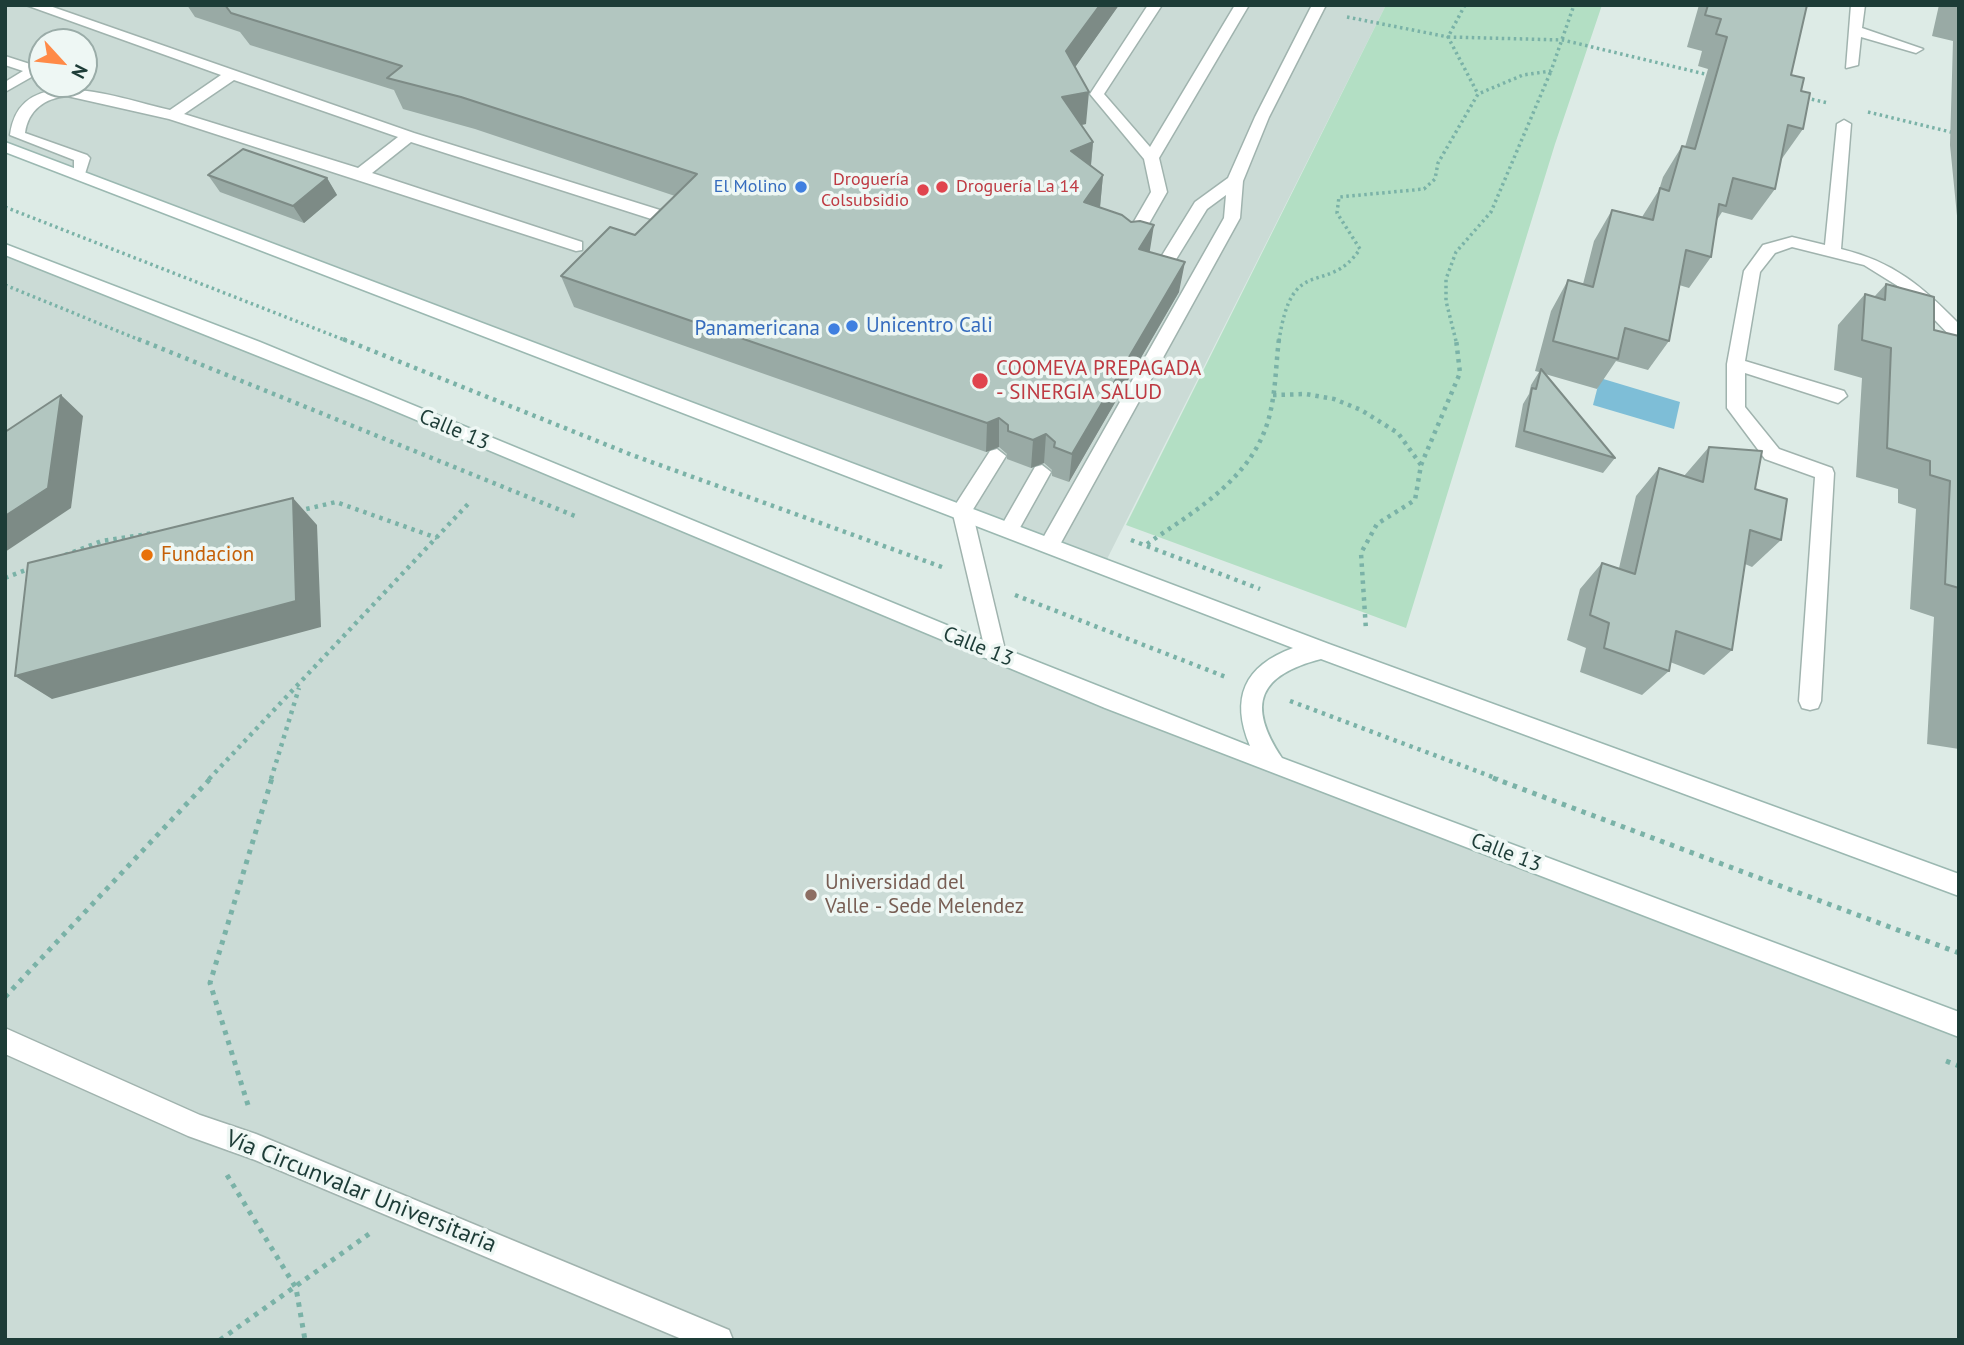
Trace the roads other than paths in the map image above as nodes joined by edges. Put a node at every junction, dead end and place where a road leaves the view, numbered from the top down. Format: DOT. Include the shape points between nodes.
graph roads {
  1 [pos="33,5"];
  2 [pos="1155,5"];
  3 [pos="1242,5"];
  4 [pos="1319,5"];
  5 [pos="1858,5"];
  6 [pos="102,30"];
  7 [pos="98,32"];
  8 [pos="1856,32"];
  9 [pos="1916,49"];
  10 [pos="5,60"];
  11 [pos="1851,65"];
  12 [pos="28,66"];
  13 [pos="28,74"];
  14 [pos="231,75"];
  15 [pos="5,88"];
  16 [pos="173,115"];
  17 [pos="1844,124"];
  18 [pos="409,136"];
  19 [pos="5,147"];
  20 [pos="1151,158"];
  21 [pos="79,174"];
  22 [pos="360,174"];
  23 [pos="1235,181"];
  24 [pos="673,220"];
  25 [pos="576,246"];
  26 [pos="1128,246"];
  27 [pos="5,249"];
  28 [pos="1833,250"];
  29 [pos="1161,270"];
  30 [pos="1959,335"];
  31 [pos="1736,364"];
  32 [pos="1838,396"];
  33 [pos="997,456"];
  34 [pos="1042,472"];
  35 [pos="962,510"];
  36 [pos="1010,528"];
  37 [pos="1050,544"];
  38 [pos="1322,650"];
  39 [pos="996,654"];
  40 [pos="1810,701"];
  41 [pos="1275,765"];
  42 [pos="1959,885"];
  43 [pos="1959,1025"];
  44 [pos="5,1041"];
  45 [pos="719,1340"];
  1 -- 6 [label="main road"];
  2 -- 20 [label="main road" via="1097,94"];
  3 -- 20 [label="main road"];
  4 -- 23 [label="main road"];
  5 -- 8 [label="main road"];
  6 -- 7 [label="main road"];
  6 -- 14 [label="main road"];
  8 -- 9 [label="main road"];
  8 -- 11 [label="main road"];
  10 -- 12 [label="main road"];
  13 -- 15 [label="main road"];
  14 -- 16 [label="main road"];
  14 -- 18 [label="main road"];
  16 -- 21 [label="main road" via="67,92 38,99 19,120 17,135 82,158"];
  16 -- 22 [label="main road"];
  17 -- 28 [label="main road"];
  18 -- 22 [label="main road"];
  18 -- 24 [label="main road"];
  19 -- 21 [label="main road"];
  20 -- 26 [label="main road" via="1159,192"];
  21 -- 35 [label="main road"];
  22 -- 25 [label="main road"];
  23 -- 29 [label="main road" via="1201,206"];
  23 -- 37 [label="main road" via="1231,218"];
  27 -- 39 [label="main road, Calle 13"];
  28 -- 30 [label="main road" via="1869,261 1915,289"];
  28 -- 31 [label="main road" via="1792,242 1769,249 1752,271"];
  31 -- 32 [label="main road"];
  31 -- 40 [label="main road" via="1736,408 1772,454 1825,473"];
  33 -- 35 [label="main road"];
  34 -- 36 [label="main road"];
  35 -- 36 [label="main road"];
  35 -- 39 [label="main road"];
  36 -- 37 [label="main road"];
  37 -- 38 [label="main road"];
  38 -- 41 [label="main road" via="1293,654 1270,667 1254,688 1250,714 1257,743"];
  38 -- 42 [label="main road"];
  39 -- 41 [label="main road, Calle 13"];
  41 -- 43 [label="main road, Calle 13"];
  44 -- 45 [label="main road, Vía Circunvalar Universitaria" via="197,1127 256,1147"];
}
